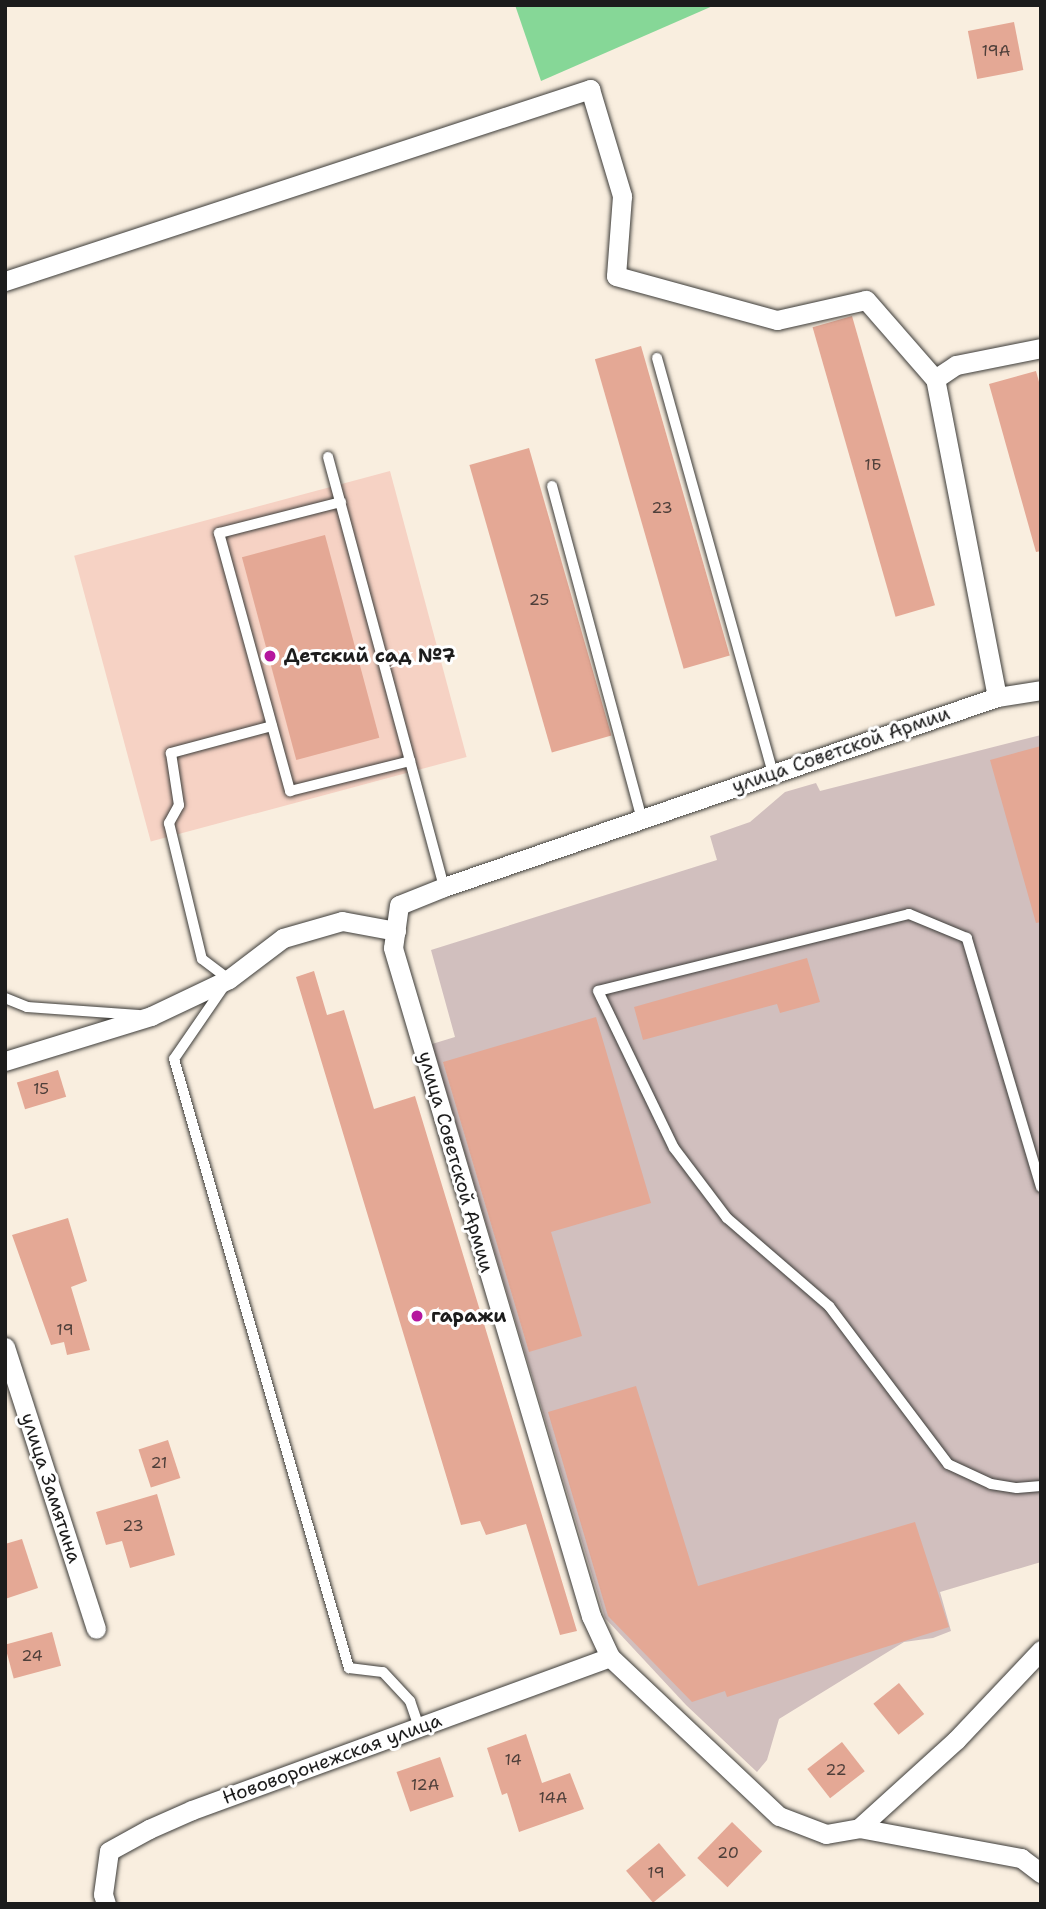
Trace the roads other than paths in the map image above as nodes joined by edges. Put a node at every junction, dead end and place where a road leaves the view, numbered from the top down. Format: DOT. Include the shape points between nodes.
graph roads {
  1 [pos="5,281"];
  2 [pos="1041,348"];
  3 [pos="657,358"];
  4 [pos="935,379"];
  5 [pos="328,457"];
  6 [pos="552,486"];
  7 [pos="341,502"];
  8 [pos="1041,691"];
  9 [pos="997,696"];
  10 [pos="272,726"];
  11 [pos="410,761"];
  12 [pos="773,774"];
  13 [pos="642,819"];
  14 [pos="444,887"];
  15 [pos="396,931"];
  16 [pos="229,979"];
  17 [pos="5,998"];
  18 [pos="151,1016"];
  19 [pos="5,1061"];
  20 [pos="1041,1187"];
  21 [pos="5,1347"];
  22 [pos="1041,1486"];
  23 [pos="96,1629"];
  24 [pos="1041,1650"];
  25 [pos="610,1657"];
  26 [pos="419,1727"];
  27 [pos="859,1828"];
  28 [pos="1041,1874"];
  29 [pos="106,1904"];
  1 -- 4 [label="street" via="590,89 622,196 616,276 777,320 866,300"];
  2 -- 4 [label="street" via="956,365"];
  3 -- 12 [label="lane"];
  4 -- 9 [label="street"];
  5 -- 7 [label="lane"];
  6 -- 13 [label="lane"];
  7 -- 10 [label="lane" via="219,533"];
  7 -- 11 [label="lane"];
  8 -- 9 [label="street, улица Советской Армии"];
  9 -- 12 [label="street, улица Советской Армии"];
  10 -- 11 [label="lane" via="290,791"];
  10 -- 16 [label="lane" via="171,753 178,805 169,823 202,959"];
  11 -- 14 [label="lane"];
  12 -- 13 [label="street, улица Советской Армии"];
  13 -- 14 [label="street, улица Советской Армии"];
  14 -- 15 [label="street, улица Советской Армии" via="399,905"];
  15 -- 16 [label="street" via="342,920 283,939"];
  15 -- 25 [label="street, улица Советской Армии" via="393,948 591,1615"];
  16 -- 18 [label="street"];
  16 -- 26 [label="lane" via="174,1059 349,1668 383,1672 410,1701"];
  17 -- 18 [label="lane" via="27,1007"];
  18 -- 19 [label="street"];
  20 -- 22 [label="lane" via="967,938 909,914 598,991 674,1148 727,1218 829,1306 948,1464 990,1484"];
  21 -- 23 [label="street, улица Замятина"];
  24 -- 27 [label="street" via="957,1740"];
  25 -- 26 [label="street, Нововоронежская улица"];
  25 -- 27 [label="street, улица Советской Армии" via="779,1816 826,1834"];
  26 -- 29 [label="street, Нововоронежская улица" via="192,1810 109,1851 103,1894"];
  27 -- 28 [label="street, улица Советской Армии" via="1021,1858"];
}
